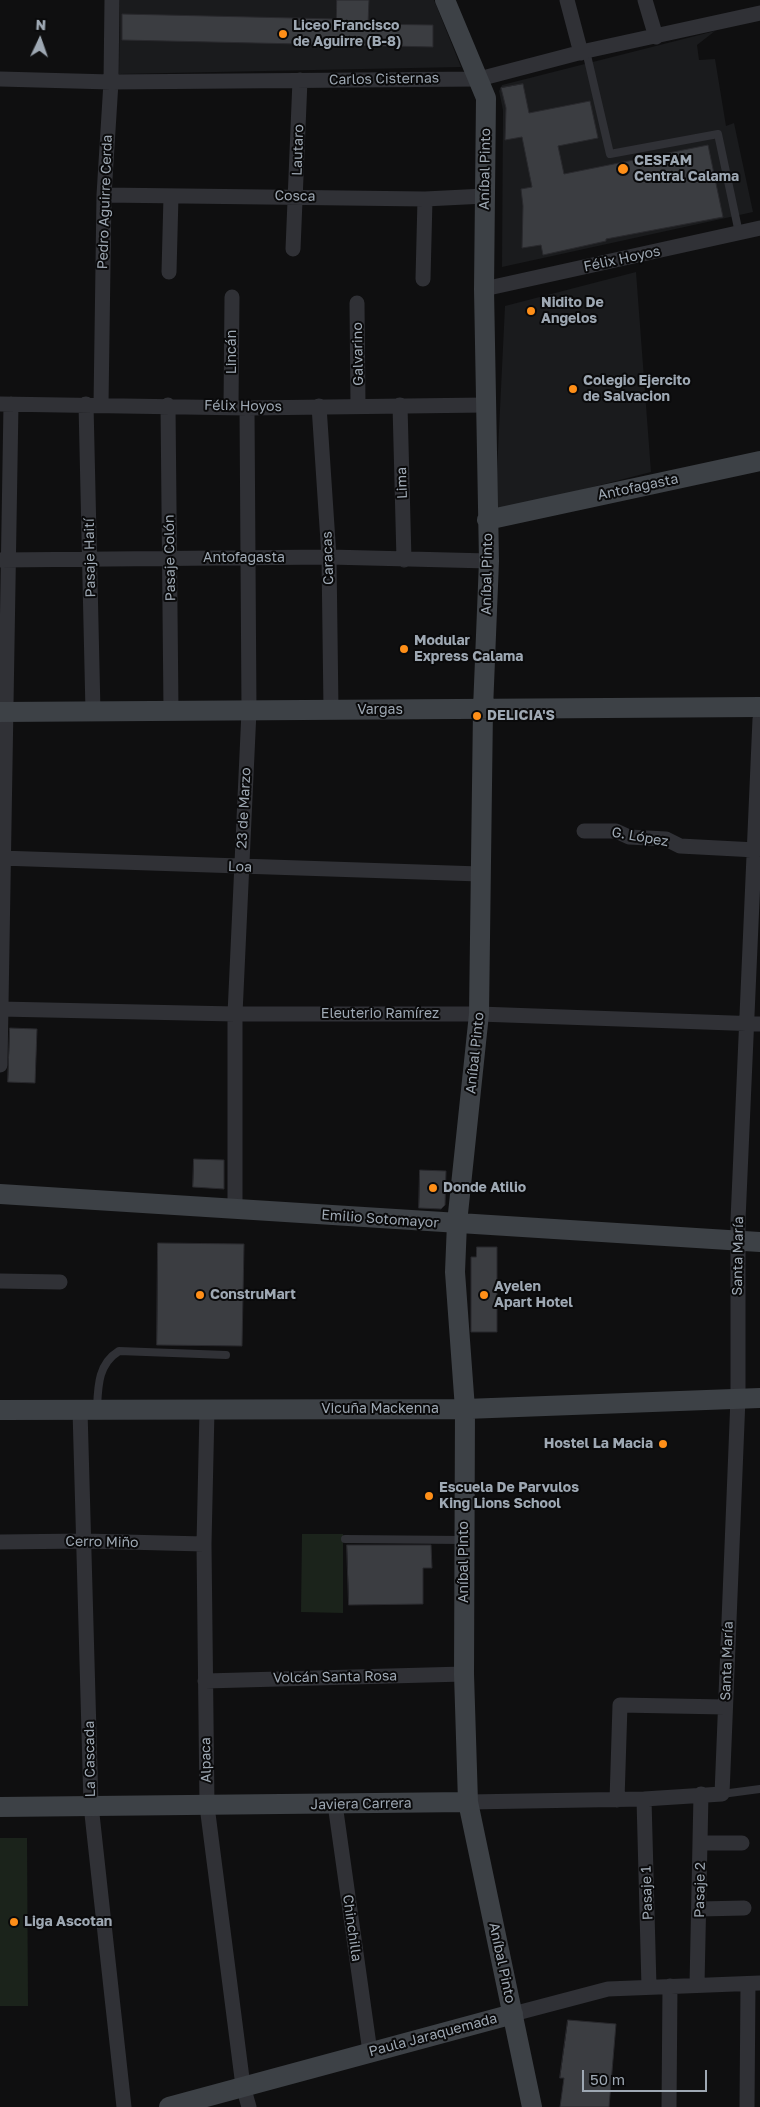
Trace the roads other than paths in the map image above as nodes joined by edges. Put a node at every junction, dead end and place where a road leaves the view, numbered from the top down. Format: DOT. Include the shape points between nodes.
graph roads {
  1 [pos="112,0"];
  2 [pos="445,0"];
  3 [pos="567,0"];
  4 [pos="645,0"];
  5 [pos="760,13"];
  6 [pos="656,37"];
  7 [pos="584,52"];
  8 [pos="0,79"];
  9 [pos="479,79"];
  10 [pos="300,80"];
  11 [pos="111,82"];
  12 [pos="104,195"];
  13 [pos="171,196"];
  14 [pos="296,196"];
  15 [pos="485,196"];
  16 [pos="424,199"];
  17 [pos="760,228"];
  18 [pos="739,233"];
  19 [pos="293,249"];
  20 [pos="169,272"];
  21 [pos="424,279"];
  22 [pos="484,289"];
  23 [pos="232,297"];
  24 [pos="357,303"];
  25 [pos="5,404"];
  26 [pos="94,405"];
  27 [pos="168,405"];
  28 [pos="358,405"];
  29 [pos="400,405"];
  30 [pos="486,405"];
  31 [pos="231,406"];
  32 [pos="320,406"];
  33 [pos="247,408"];
  34 [pos="760,461"];
  35 [pos="488,520"];
  36 [pos="90,558"];
  37 [pos="170,558"];
  38 [pos="328,558"];
  39 [pos="248,559"];
  40 [pos="4,560"];
  41 [pos="404,560"];
  42 [pos="489,561"];
  43 [pos="760,707"];
  44 [pos="483,709"];
  45 [pos="249,710"];
  46 [pos="331,710"];
  47 [pos="171,711"];
  48 [pos="3,712"];
  49 [pos="93,712"];
  50 [pos="760,719"];
  51 [pos="584,831"];
  52 [pos="756,850"];
  53 [pos="2,858"];
  54 [pos="241,867"];
  55 [pos="480,874"];
  56 [pos="1,1009"];
  57 [pos="236,1014"];
  58 [pos="479,1014"];
  59 [pos="754,1024"];
  60 [pos="0,1065"];
  61 [pos="0,1194"];
  62 [pos="235,1209"];
  63 [pos="457,1223"];
  64 [pos="738,1242"];
  65 [pos="760,1242"];
  66 [pos="0,1281"];
  67 [pos="60,1282"];
  68 [pos="226,1355"];
  69 [pos="738,1398"];
  70 [pos="760,1398"];
  71 [pos="465,1409"];
  72 [pos="0,1410"];
  73 [pos="89,1410"];
  74 [pos="207,1410"];
  75 [pos="345,1539"];
  76 [pos="464,1540"];
  77 [pos="85,1541"];
  78 [pos="0,1542"];
  79 [pos="204,1544"];
  80 [pos="464,1674"];
  81 [pos="205,1681"];
  82 [pos="725,1707"];
  83 [pos="760,1789"];
  84 [pos="701,1794"];
  85 [pos="722,1794"];
  86 [pos="644,1799"];
  87 [pos="617,1800"];
  88 [pos="468,1802"];
  89 [pos="335,1804"];
  90 [pos="91,1805"];
  91 [pos="207,1806"];
  92 [pos="0,1807"];
  93 [pos="701,1843"];
  94 [pos="742,1843"];
  95 [pos="744,1908"];
  96 [pos="700,1909"];
  97 [pos="754,1984"];
  98 [pos="696,1985"];
  99 [pos="670,1986"];
  100 [pos="649,1987"];
  101 [pos="513,2014"];
  102 [pos="370,2052"];
  103 [pos="243,2086"];
  104 [pos="124,2107"];
  105 [pos="169,2107"];
  106 [pos="249,2107"];
  107 [pos="532,2107"];
  108 [pos="669,2107"];
  109 [pos="747,2107"];
  1 -- 11 [label="street, Pedro Aguirre Cerda"];
  2 -- 9 [label="street, Aníbal Pinto"];
  3 -- 7 [label="street"];
  4 -- 6 [label="street"];
  5 -- 6 [label="street, Carlos Cisternas"];
  6 -- 7 [label="street, Carlos Cisternas"];
  7 -- 9 [label="street, Carlos Cisternas"];
  7 -- 18 [label="lane" via="610,154 718,134"];
  8 -- 11 [label="street, Carlos Cisternas"];
  9 -- 10 [label="street, Carlos Cisternas"];
  9 -- 15 [label="street, Aníbal Pinto" via="486,98"];
  10 -- 11 [label="street, Carlos Cisternas"];
  10 -- 14 [label="street, Lautaro"];
  11 -- 12 [label="street, Pedro Aguirre Cerda"];
  12 -- 13 [label="street, Cosca"];
  12 -- 26 [label="street, Pedro Aguirre Cerda"];
  13 -- 14 [label="street, Cosca"];
  13 -- 20 [label="street"];
  14 -- 16 [label="street, Cosca"];
  14 -- 19 [label="street, Lautaro"];
  15 -- 16 [label="street, Cosca"];
  15 -- 22 [label="street, Aníbal Pinto"];
  16 -- 21 [label="street"];
  17 -- 18 [label="street, Félix Hoyos"];
  18 -- 22 [label="street, Félix Hoyos"];
  22 -- 30 [label="street, Aníbal Pinto"];
  23 -- 31 [label="street, Lincán"];
  24 -- 28 [label="street, Galvarino"];
  25 -- 26 [label="street, Félix Hoyos"];
  25 -- 40 [label="street"];
  26 -- 27 [label="street, Félix Hoyos"];
  26 -- 36 [label="street, Pasaje Haití"];
  27 -- 31 [label="street, Félix Hoyos"];
  27 -- 37 [label="street, Pasaje Colón"];
  28 -- 29 [label="street, Félix Hoyos"];
  28 -- 32 [label="street, Félix Hoyos"];
  29 -- 30 [label="street, Félix Hoyos"];
  29 -- 41 [label="street, Lima"];
  30 -- 35 [label="street, Aníbal Pinto"];
  31 -- 33 [label="street, Félix Hoyos"];
  32 -- 33 [label="street, Félix Hoyos"];
  32 -- 38 [label="street, Caracas"];
  33 -- 39 [label="street, 23 de Marzo"];
  34 -- 35 [label="street, Antofagasta"];
  35 -- 42 [label="street, Aníbal Pinto"];
  36 -- 37 [label="street, Antofagasta"];
  36 -- 40 [label="street, Antofagasta"];
  36 -- 49 [label="street, Pasaje Haití"];
  37 -- 39 [label="street, Antofagasta"];
  37 -- 47 [label="street, Pasaje Colón"];
  38 -- 39 [label="street, Antofagasta"];
  38 -- 41 [label="street, Antofagasta"];
  38 -- 46 [label="street, Caracas"];
  39 -- 45 [label="street, 23 de Marzo"];
  40 -- 48 [label="street"];
  41 -- 42 [label="street, Antofagasta"];
  42 -- 44 [label="street, Aníbal Pinto"];
  43 -- 44 [label="street, Vargas"];
  44 -- 46 [label="street, Vargas"];
  44 -- 55 [label="street, Aníbal Pinto"];
  45 -- 46 [label="street, Vargas"];
  45 -- 47 [label="street, Vargas"];
  45 -- 54 [label="street, 23 de Marzo"];
  47 -- 49 [label="street, Vargas"];
  48 -- 49 [label="street, Vargas"];
  48 -- 53 [label="street"];
  50 -- 52 [label="street, Santa María"];
  51 -- 52 [label="street, G. López" via="616,831 629,837 666,839 680,846"];
  52 -- 59 [label="street, Santa María"];
  53 -- 54 [label="street, Loa"];
  53 -- 56 [label="street"];
  54 -- 55 [label="street, Loa"];
  54 -- 57 [label="street, 23 de Marzo"];
  55 -- 58 [label="street, Aníbal Pinto"];
  56 -- 57 [label="street, Eleuterio Ramírez"];
  56 -- 60 [label="street"];
  57 -- 58 [label="street, Eleuterio Ramírez"];
  57 -- 62 [label="street, 23 de Marzo"];
  58 -- 59 [label="street, Eleuterio Ramírez"];
  58 -- 63 [label="street, Aníbal Pinto"];
  59 -- 64 [label="street, Santa María"];
  61 -- 62 [label="street, Emilio Sotomayor"];
  62 -- 63 [label="street, Emilio Sotomayor"];
  63 -- 64 [label="street, Emilio Sotomayor"];
  63 -- 71 [label="street, Aníbal Pinto" via="455,1272"];
  64 -- 65 [label="street, Emilio Sotomayor"];
  64 -- 69 [label="street, Santa María"];
  66 -- 67 [label="street"];
  68 -- 73 [label="lane" via="119,1351 106,1361"];
  69 -- 70 [label="street, Vicuña Mackenna"];
  69 -- 71 [label="street, Vicuña Mackenna"];
  69 -- 82 [label="street, Santa María"];
  71 -- 74 [label="street, Vicuña Mackenna"];
  71 -- 76 [label="street, Aníbal Pinto"];
  72 -- 73 [label="street, Vicuña Mackenna"];
  73 -- 74 [label="street, Vicuña Mackenna"];
  73 -- 77 [label="street, La Cascada"];
  74 -- 79 [label="street, Alpaca"];
  75 -- 76 [label="lane"];
  76 -- 80 [label="street, Aníbal Pinto"];
  77 -- 78 [label="street, Cerro Miño"];
  77 -- 79 [label="street, Cerro Miño"];
  77 -- 90 [label="street, La Cascada"];
  79 -- 81 [label="street, Alpaca"];
  80 -- 81 [label="street, Volcán Santa Rosa"];
  80 -- 88 [label="street, Aníbal Pinto"];
  81 -- 91 [label="street, Alpaca"];
  82 -- 85 [label="street, Santa María"];
  82 -- 87 [label="street" via="620,1705"];
  83 -- 85 [label="lane"];
  84 -- 85 [label="street, Javiera Carrera"];
  84 -- 86 [label="street, Javiera Carrera"];
  84 -- 93 [label="street, Pasaje 2"];
  86 -- 87 [label="street, Javiera Carrera"];
  86 -- 100 [label="street, Pasaje 1"];
  87 -- 88 [label="street, Javiera Carrera"];
  88 -- 89 [label="street, Javiera Carrera"];
  88 -- 101 [label="street, Aníbal Pinto"];
  89 -- 91 [label="street, Javiera Carrera"];
  89 -- 102 [label="street, Chinchilla"];
  90 -- 91 [label="street, Javiera Carrera"];
  90 -- 92 [label="street, Javiera Carrera"];
  90 -- 104 [label="street, La Cascada"];
  91 -- 103 [label="street, Alpaca"];
  93 -- 94 [label="street"];
  93 -- 96 [label="street, Pasaje 2"];
  95 -- 96 [label="street"];
  96 -- 98 [label="street, Pasaje 2"];
  97 -- 98 [label="street, Paula Jaraquemada"];
  97 -- 109 [label="street"];
  98 -- 99 [label="street, Paula Jaraquemada"];
  99 -- 100 [label="street, Paula Jaraquemada"];
  99 -- 108 [label="street"];
  100 -- 101 [label="street, Paula Jaraquemada" via="608,1989"];
  101 -- 102 [label="street, Paula Jaraquemada"];
  101 -- 107 [label="street, Aníbal Pinto"];
  102 -- 103 [label="street, Paula Jaraquemada"];
  103 -- 105 [label="street, Paula Jaraquemada"];
  103 -- 106 [label="street, Alpaca"];
}
